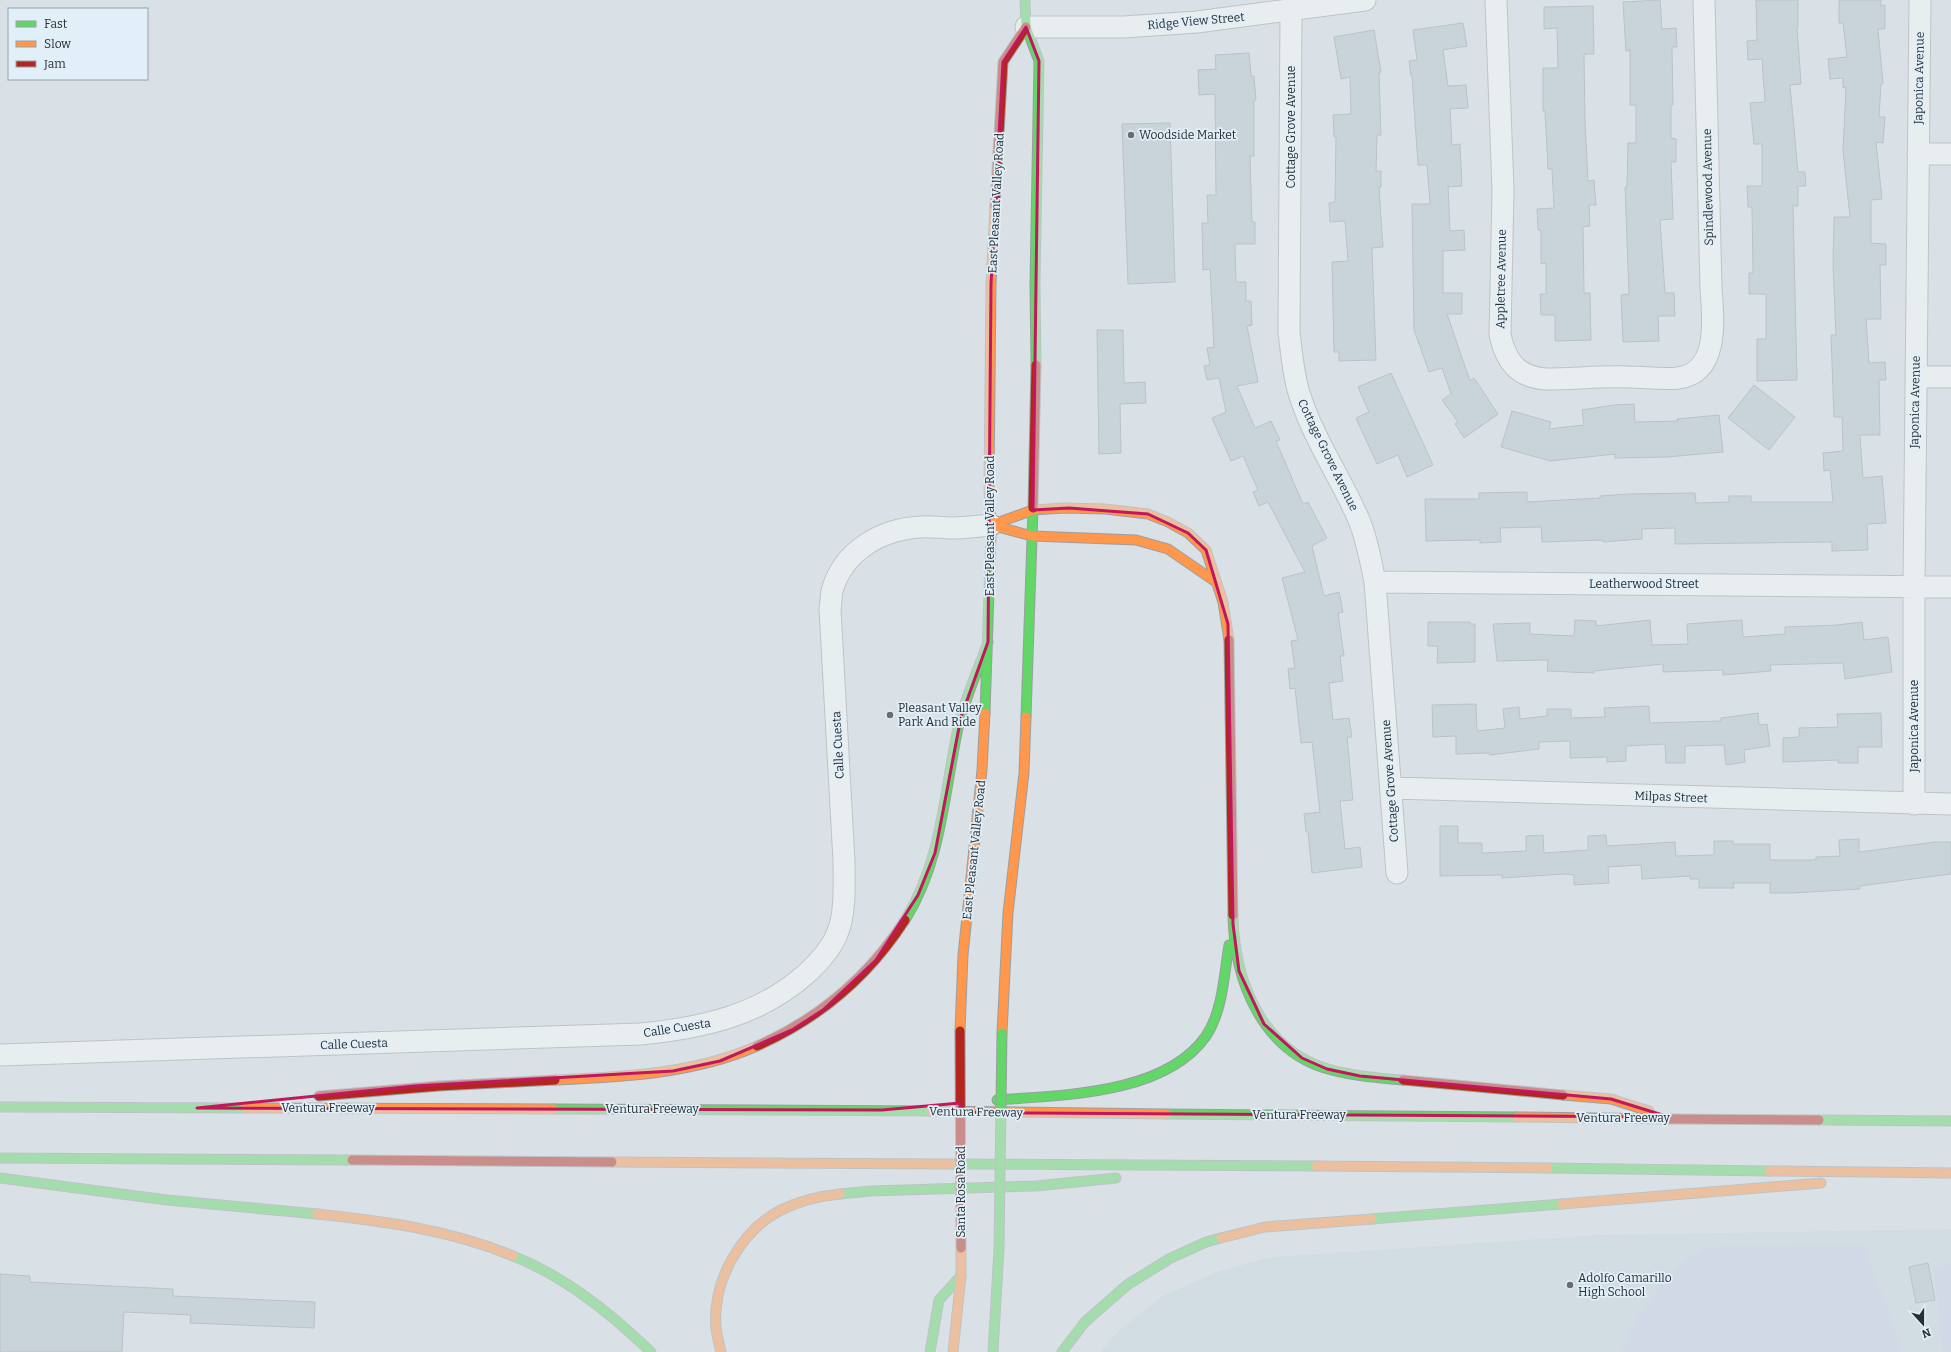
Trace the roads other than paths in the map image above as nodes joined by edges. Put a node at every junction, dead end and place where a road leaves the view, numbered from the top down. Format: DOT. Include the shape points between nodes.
graph roads {
  1 [pos="1025,0"];
  2 [pos="1365,0"];
  3 [pos="1496,0"];
  4 [pos="1704,0"];
  5 [pos="1920,0"];
  6 [pos="1291,11"];
  7 [pos="1026,27"];
  8 [pos="1918,154"];
  9 [pos="1951,154"];
  10 [pos="1697,370"];
  11 [pos="1916,376"];
  12 [pos="1951,377"];
  13 [pos="1032,510"];
  14 [pos="992,525"];
  15 [pos="1032,536"];
  16 [pos="1216,582"];
  17 [pos="1375,582"];
  18 [pos="1914,586"];
  19 [pos="1951,587"];
  20 [pos="988,642"];
  21 [pos="1391,788"];
  22 [pos="1914,804"];
  23 [pos="1951,804"];
  24 [pos="1397,873"];
  25 [pos="1233,924"];
  26 [pos="960,1031"];
  27 [pos="0,1056"];
  28 [pos="306,1097"];
  29 [pos="290,1099"];
  30 [pos="990,1101"];
  31 [pos="975,1102"];
  32 [pos="0,1107"];
  33 [pos="197,1108"];
  34 [pos="882,1110"];
  35 [pos="1669,1117"];
  36 [pos="1951,1121"];
  37 [pos="0,1158"];
  38 [pos="1225,1166"];
  39 [pos="1951,1173"];
  40 [pos="1145,1175"];
  41 [pos="1129,1176"];
  42 [pos="0,1178"];
  43 [pos="1848,1181"];
  44 [pos="1832,1182"];
  45 [pos="961,1276"];
  46 [pos="651,1352"];
  47 [pos="721,1352"];
  48 [pos="930,1352"];
  49 [pos="953,1352"];
  50 [pos="993,1352"];
  51 [pos="1062,1352"];
  1 -- 7 [label="main road"];
  2 -- 6 [label="street, Ridge View Street"];
  3 -- 10 [label="street, Appletree Avenue" via="1503,190 1500,335 1503,350 1510,363 1522,373 1539,379 1678,378"];
  4 -- 10 [label="street, Spindlewood Avenue" via="1714,323 1709,353"];
  5 -- 8 [label="street, Japonica Avenue"];
  6 -- 7 [label="street, Ridge View Street" via="1124,27"];
  6 -- 17 [label="street, Cottage Grove Avenue" via="1289,333 1293,369 1308,419 1360,522 1370,552"];
  7 -- 13 [label="main road" via="1040,61"];
  7 -- 14 [label="main road, East Pleasant Valley Road" via="1003,62 992,284 989,487"];
  8 -- 9 [label="street"];
  8 -- 11 [label="street, Japonica Avenue"];
  11 -- 12 [label="street"];
  11 -- 18 [label="street, Japonica Avenue"];
  13 -- 14 [label="main road"];
  13 -- 15 [label="main road"];
  13 -- 16 [label="main road" via="1105,509 1148,514 1188,533 1206,550"];
  14 -- 15 [label="main road"];
  14 -- 20 [label="main road, East Pleasant Valley Road"];
  14 -- 27 [label="street, Calle Cuesta" via="953,528 922,526 892,532 872,539 854,553 842,570 832,591 830,609 844,861 844,898 838,933 820,962 792,987 756,1008 710,1024 683,1030 641,1034"];
  15 -- 16 [label="main road" via="1136,540 1168,549"];
  15 -- 50 [label="main road, bridge" via="1024,773 1006,935 999,1249"];
  16 -- 25 [label="main road" via="1225,609 1230,649"];
  17 -- 18 [label="street, Leatherwood Street"];
  17 -- 21 [label="street, Cottage Grove Avenue"];
  18 -- 19 [label="street, Leatherwood Street"];
  18 -- 22 [label="street, Japonica Avenue"];
  20 -- 26 [label="main road, East Pleasant Valley Road" via="982,770 964,940"];
  20 -- 28 [label="main road" via="961,717 935,853 918,895 898,931 876,960 823,1010 760,1047 720,1061 673,1071 415,1086"];
  21 -- 22 [label="street, Milpas Street"];
  21 -- 24 [label="street, Cottage Grove Avenue"];
  22 -- 23 [label="street, Milpas Street"];
  25 -- 30 [label="main road" via="1219,1004 1212,1022 1205,1037 1175,1066 1140,1081 1084,1091"];
  25 -- 35 [label="main road" via="1239,971 1247,993 1264,1024 1281,1042 1302,1058 1327,1069 1360,1076 1611,1099"];
  26 -- 45 [label="main road, Santa Rosa Road, bridge"];
  29 -- 33 [label="main road"];
  31 -- 34 [label="main road"];
  32 -- 33 [label="main road, Ventura Freeway"];
  33 -- 34 [label="main road, Ventura Freeway"];
  34 -- 35 [label="main road, Ventura Freeway"];
  35 -- 36 [label="main road, Ventura Freeway"];
  37 -- 38 [label="main road"];
  38 -- 39 [label="main road" via="1565,1167"];
  38 -- 40 [label="main road"];
  39 -- 43 [label="main road"];
  41 -- 47 [label="main road" via="1026,1187 860,1193 801,1201 765,1220 748,1236 733,1257 721,1280 716,1314"];
  42 -- 46 [label="main road" via="205,1204 362,1220 454,1236 500,1250 536,1266 570,1286 599,1306"];
  44 -- 51 [label="main road" via="1265,1227 1206,1242 1169,1259 1127,1285 1085,1322"];
  45 -- 48 [label="main road" via="939,1300"];
  45 -- 49 [label="main road, Santa Rosa Road"];
}
